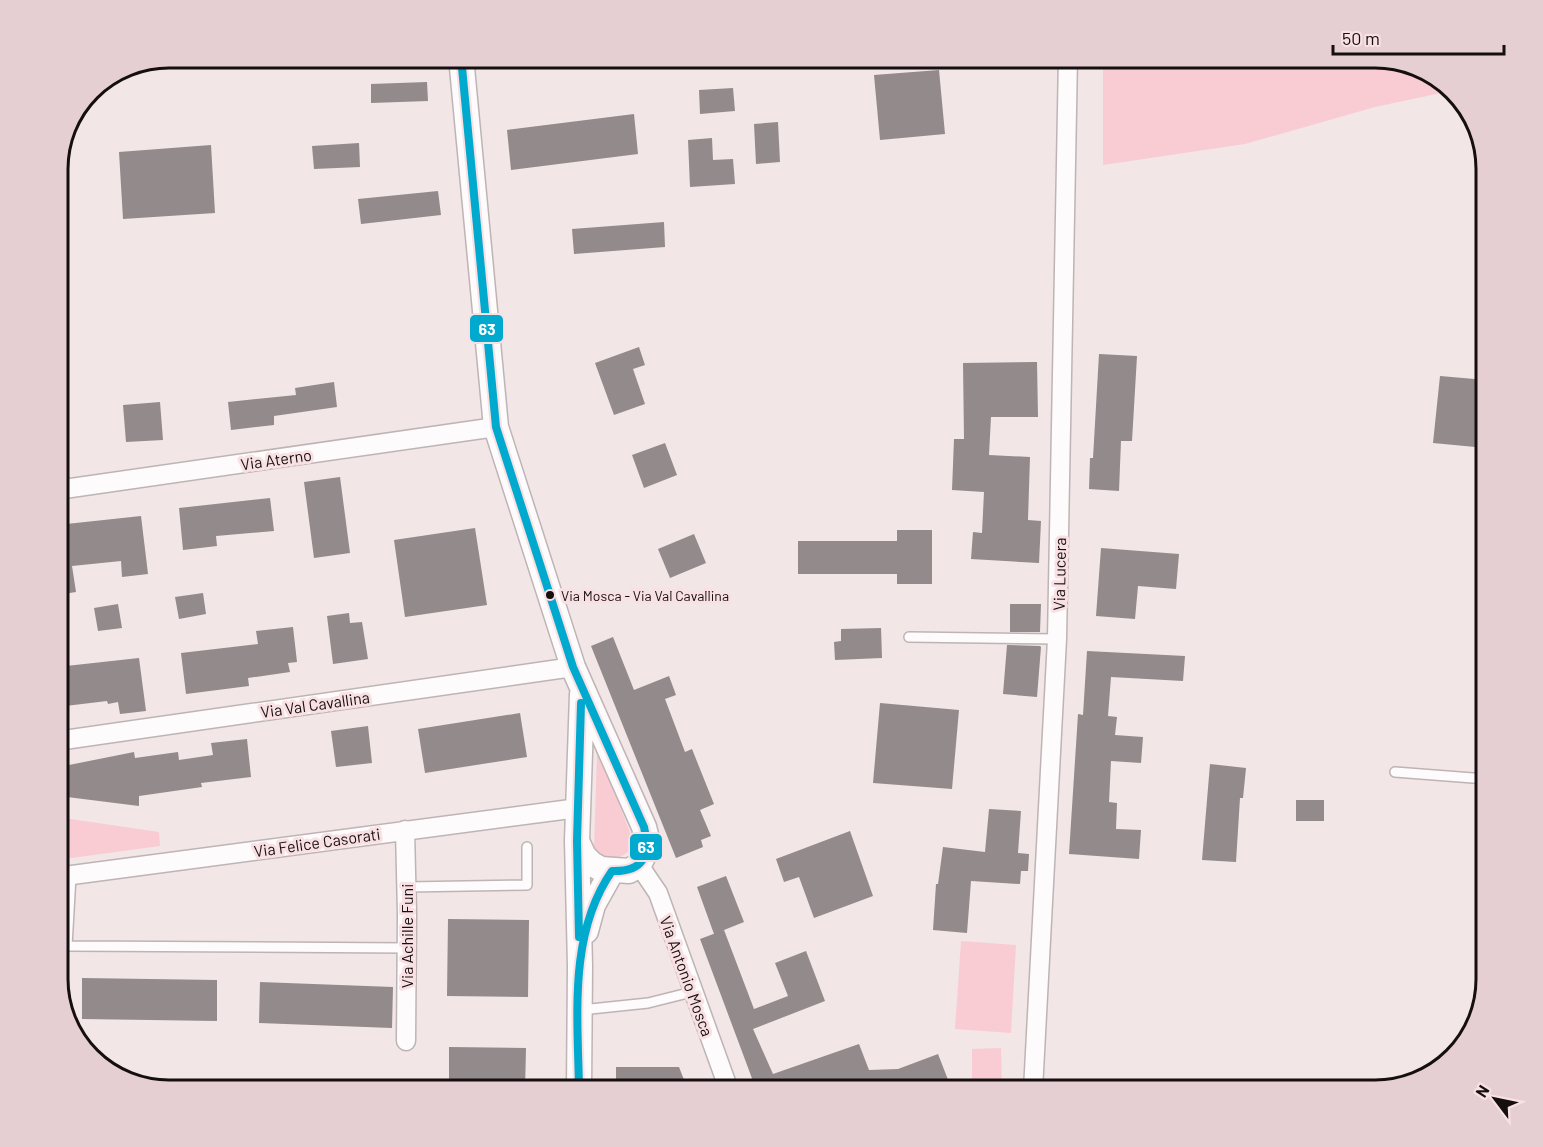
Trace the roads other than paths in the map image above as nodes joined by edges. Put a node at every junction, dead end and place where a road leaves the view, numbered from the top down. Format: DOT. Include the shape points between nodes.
graph roads {
  1 [pos="462,68"];
  2 [pos="1068,68"];
  3 [pos="496,427"];
  4 [pos="68,488"];
  5 [pos="909,637"];
  6 [pos="1057,639"];
  7 [pos="577,678"];
  8 [pos="68,740"];
  9 [pos="1395,772"];
  10 [pos="1476,778"];
  11 [pos="578,808"];
  12 [pos="405,830"];
  13 [pos="577,841"];
  14 [pos="526,847"];
  15 [pos="639,865"];
  16 [pos="612,871"];
  17 [pos="68,875"];
  18 [pos="407,887"];
  19 [pos="68,946"];
  20 [pos="407,948"];
  21 [pos="580,966"];
  22 [pos="692,992"];
  23 [pos="579,1011"];
  24 [pos="406,1041"];
  25 [pos="579,1080"];
  26 [pos="725,1080"];
  27 [pos="1034,1080"];
  1 -- 3 [label="street"];
  2 -- 6 [label="street, Via Lucera"];
  3 -- 4 [label="street, Via Aterno"];
  3 -- 7 [label="street"];
  5 -- 6 [label="lane"];
  6 -- 27 [label="street, Via Lucera"];
  7 -- 8 [label="street, Via Val Cavallina"];
  7 -- 11 [label="street"];
  7 -- 15 [label="street" via="644,826 648,843"];
  9 -- 10 [label="lane"];
  11 -- 12 [label="street, Via Felice Casorati"];
  11 -- 13 [label="street"];
  12 -- 17 [label="street, Via Felice Casorati"];
  12 -- 18 [label="street, Via Achille Funi"];
  13 -- 16 [label="street" via="592,864"];
  13 -- 21 [label="street"];
  14 -- 18 [label="lane" via="527,885"];
  15 -- 16 [label="street" via="630,871"];
  15 -- 22 [label="street, Via Antonio Mosca" via="658,893"];
  16 -- 21 [label="street" via="593,905"];
  18 -- 20 [label="street, Via Achille Funi"];
  19 -- 20 [label="lane"];
  20 -- 24 [label="street, Via Achille Funi"];
  21 -- 23 [label="street"];
  22 -- 23 [label="lane" via="648,1003"];
  22 -- 26 [label="street, Via Antonio Mosca"];
  23 -- 25 [label="street"];
}
